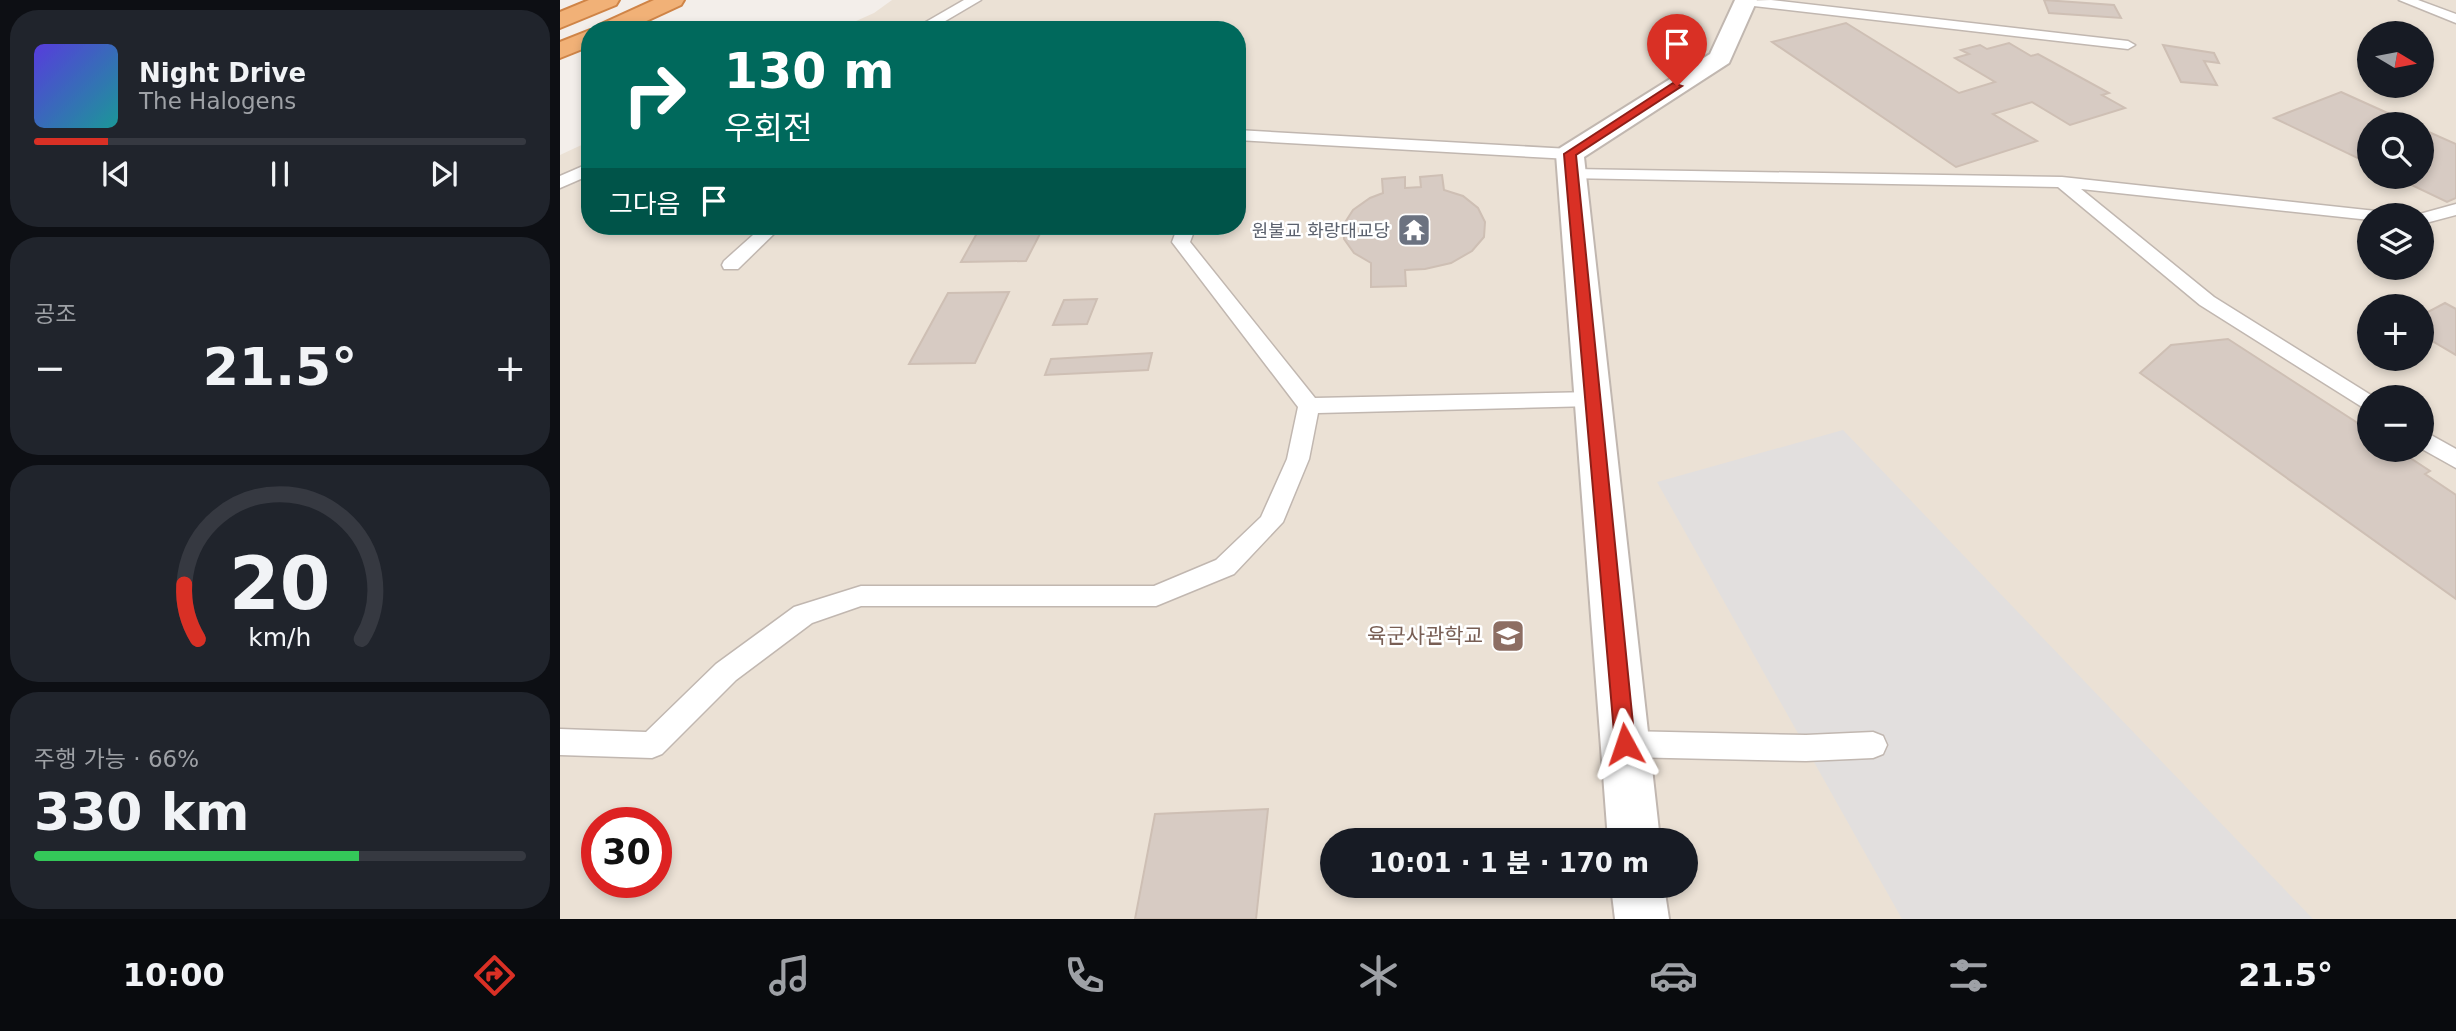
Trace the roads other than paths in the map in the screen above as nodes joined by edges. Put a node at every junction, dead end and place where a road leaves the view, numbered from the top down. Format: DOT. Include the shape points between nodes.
graph roads {
  1 [pos="608,0"];
  2 [pos="673,0"];
  3 [pos="974,0"];
  4 [pos="1745,0"];
  5 [pos="2406,0"];
  6 [pos="2456,19"];
  7 [pos="560,21"];
  8 [pos="627,21"];
  9 [pos="936,21"];
  10 [pos="581,41"];
  11 [pos="2128,45"];
  12 [pos="560,51"];
  13 [pos="1246,136"];
  14 [pos="1571,164"];
  15 [pos="581,172"];
  16 [pos="2062,182"];
  17 [pos="560,183"];
  18 [pos="2456,209"];
  19 [pos="2357,214"];
  20 [pos="2434,215"];
  21 [pos="763,235"];
  22 [pos="1184,235"];
  23 [pos="731,265"];
  24 [pos="2357,397"];
  25 [pos="1593,399"];
  26 [pos="1309,406"];
  27 [pos="2434,446"];
  28 [pos="2456,460"];
  29 [pos="560,742"];
  30 [pos="1625,744"];
  31 [pos="1873,746"];
  32 [pos="1633,828"];
  33 [pos="1639,898"];
  34 [pos="1642,919"];
  1 -- 7 [label="highway"];
  2 -- 8 [label="highway"];
  3 -- 9 [label="lane"];
  4 -- 11 [label="lane"];
  4 -- 14 [label="street" via="1720,58"];
  5 -- 6 [label="lane"];
  10 -- 12 [label="highway"];
  13 -- 14 [label="lane"];
  14 -- 16 [label="lane"];
  14 -- 25 [label="street"];
  15 -- 17 [label="lane"];
  16 -- 19 [label="lane"];
  16 -- 24 [label="lane" via="2207,301"];
  18 -- 20 [label="lane"];
  21 -- 23 [label="lane"];
  22 -- 26 [label="lane" via="1181,242"];
  25 -- 26 [label="lane"];
  25 -- 30 [label="street"];
  26 -- 29 [label="lane" via="1298,459 1271,522 1225,567 1156,596 861,596 803,615 726,672 652,745"];
  27 -- 28 [label="lane"];
  30 -- 31 [label="lane"];
  30 -- 32 [label="street"];
  33 -- 34 [label="street"];
}
